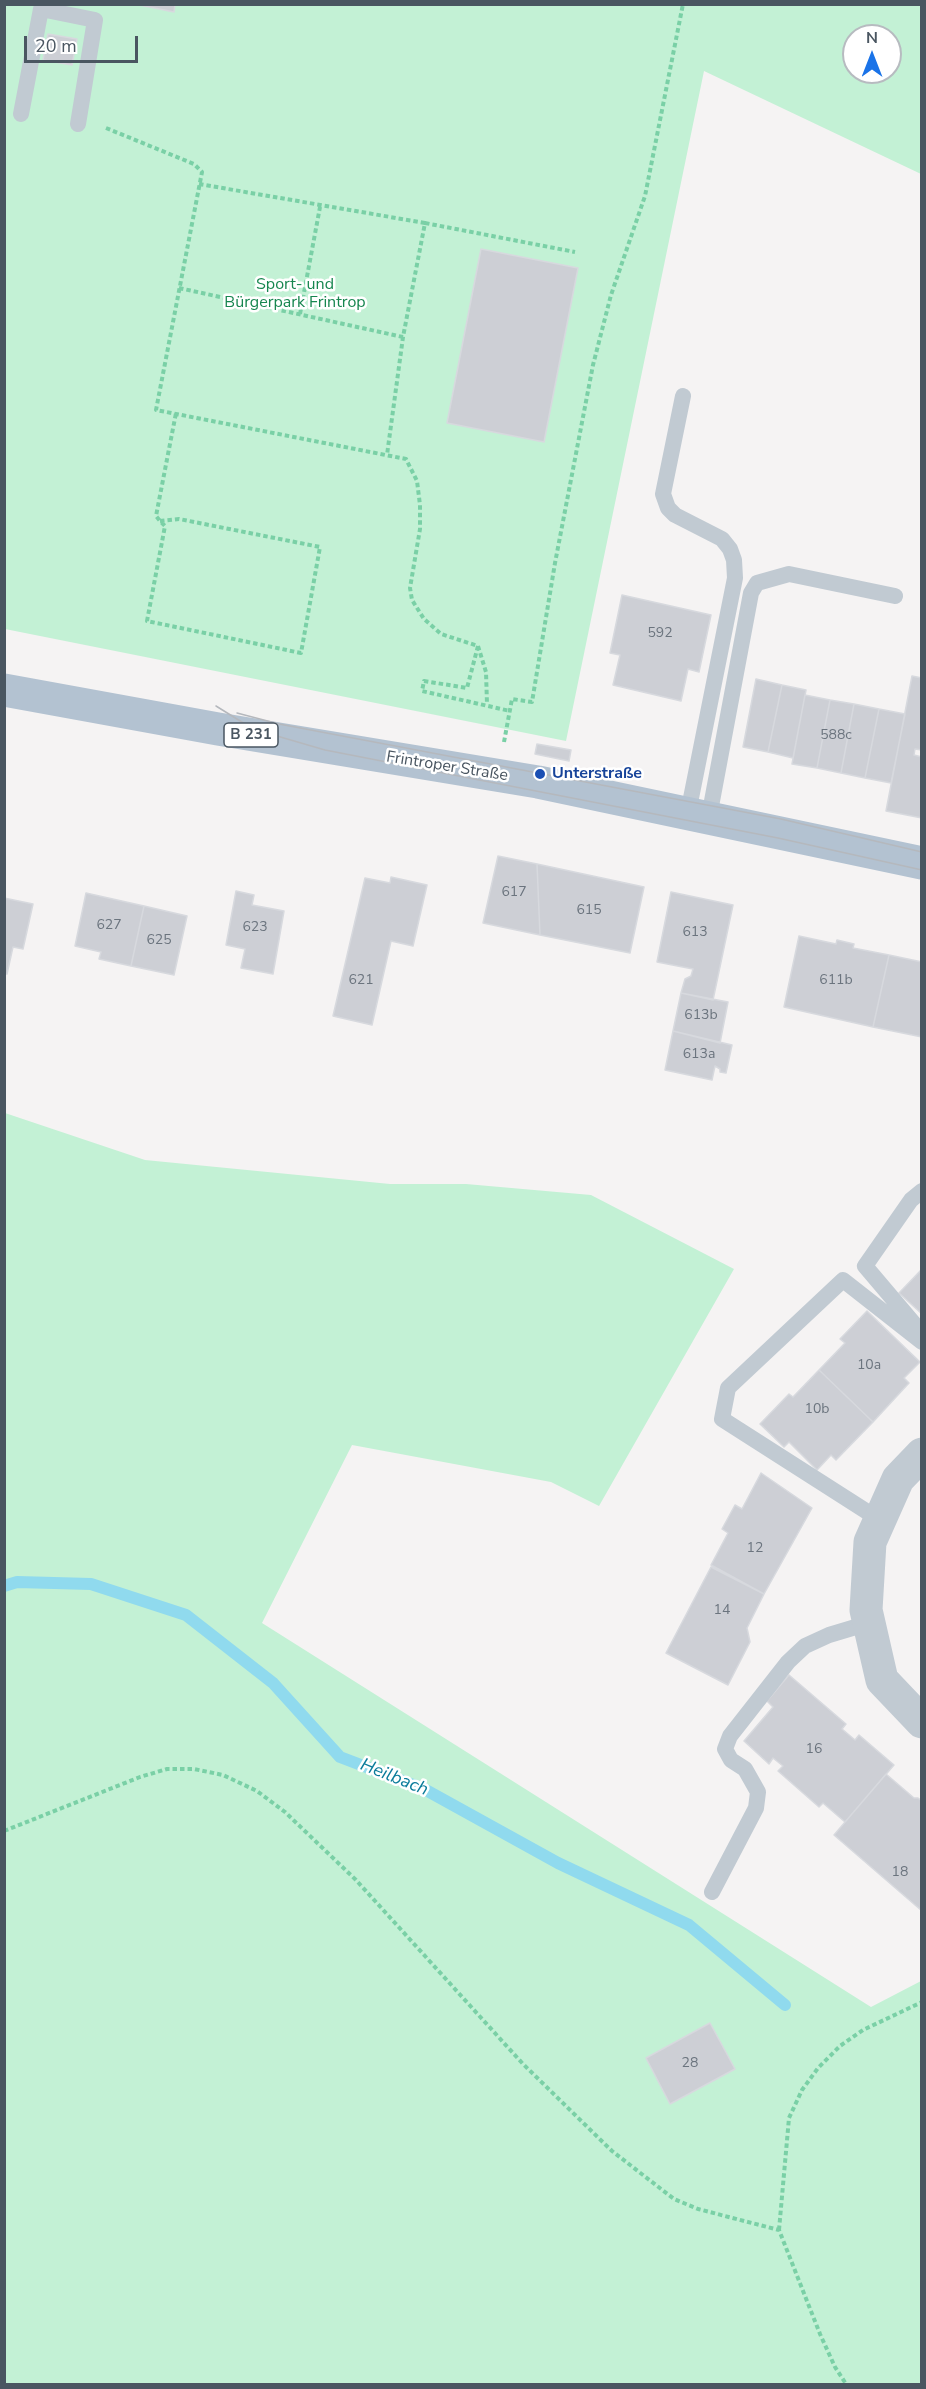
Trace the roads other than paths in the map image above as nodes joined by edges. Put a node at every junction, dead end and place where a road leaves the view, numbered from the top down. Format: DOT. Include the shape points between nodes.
graph roads {
  1 [pos="21,114"];
  2 [pos="78,124"];
  3 [pos="683,396"];
  4 [pos="895,596"];
  5 [pos="4,690"];
  6 [pos="699,815"];
  7 [pos="921,863"];
  8 [pos="921,1191"];
  9 [pos="921,1333"];
  10 [pos="921,1342"];
  11 [pos="921,1454"];
  12 [pos="880,1520"];
  13 [pos="869,1623"];
  14 [pos="921,1722"];
  15 [pos="712,1892"];
  1 -- 2 [label="lane" via="41,9 95,20"];
  3 -- 6 [label="lane" via="663,494 675,515 722,539 734,560 735,578"];
  4 -- 6 [label="lane" via="789,574 757,583 751,593"];
  5 -- 6 [label="main road, Frintroper Straße / B 231" via="498,775"];
  6 -- 7 [label="main road, Frintroper Straße / B 231"];
  8 -- 9 [label="lane" via="910,1200 866,1266"];
  10 -- 12 [label="lane" via="843,1280 728,1388 722,1419"];
  11 -- 12 [label="street" via="898,1479"];
  12 -- 13 [label="street" via="870,1542 866,1610"];
  13 -- 14 [label="street" via="882,1680"];
  13 -- 15 [label="lane" via="804,1646 730,1736 725,1749 731,1760 745,1769 758,1792 756,1808"];
}
